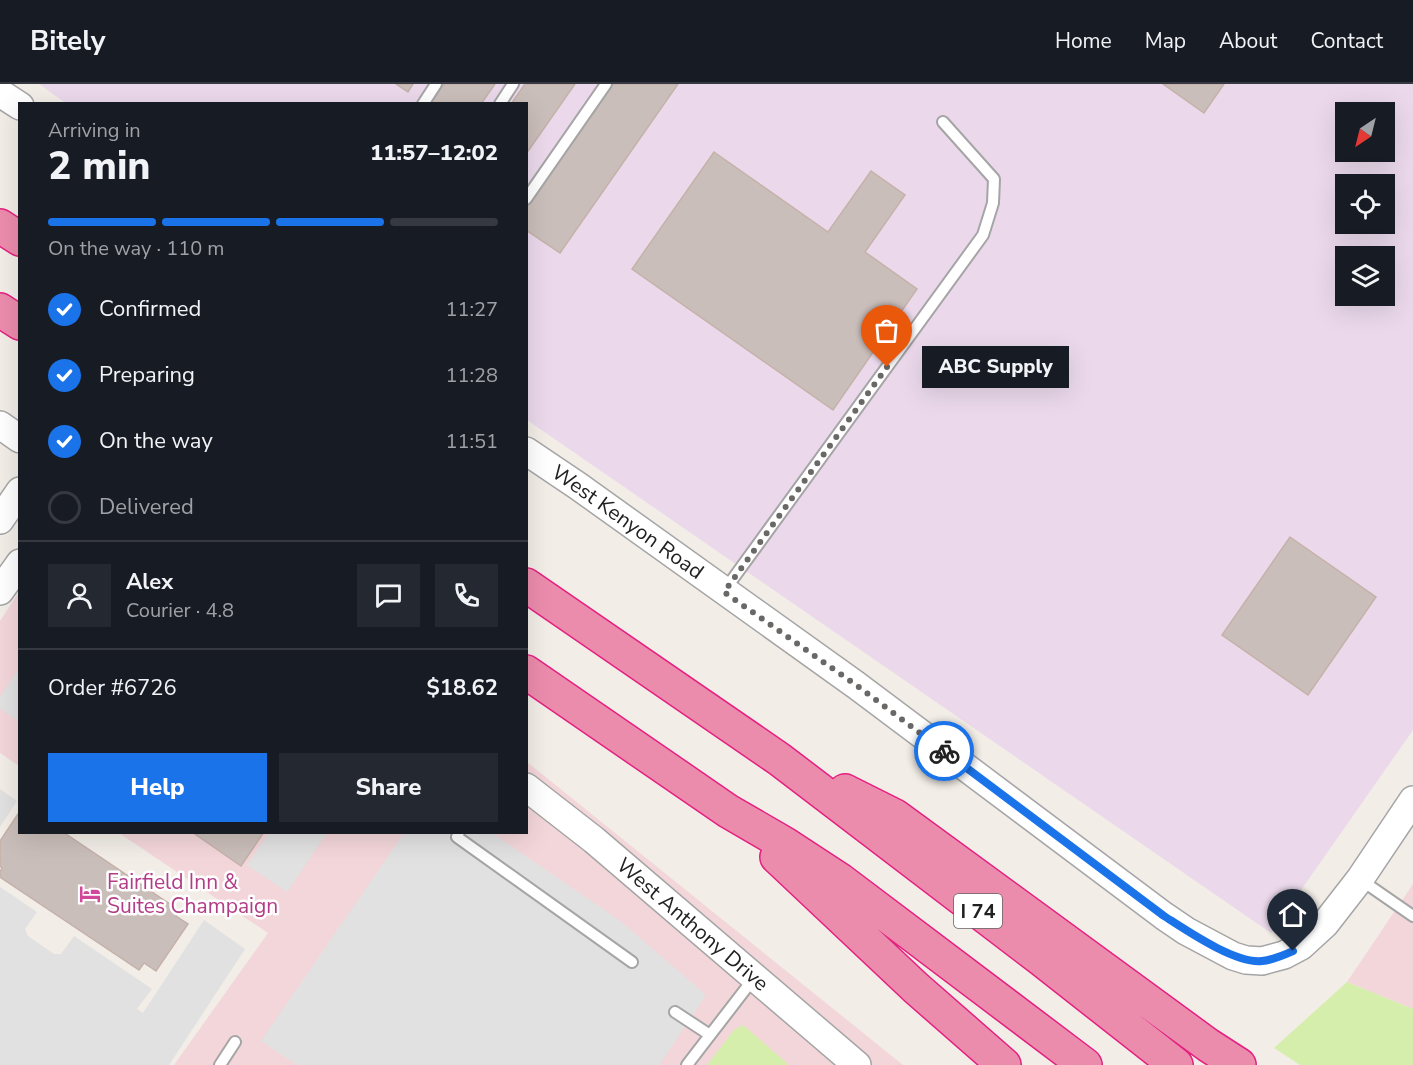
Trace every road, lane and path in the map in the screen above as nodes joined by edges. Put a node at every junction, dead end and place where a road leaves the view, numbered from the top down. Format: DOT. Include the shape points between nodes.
graph roads {
  1 [pos="436,84"];
  2 [pos="513,84"];
  3 [pos="606,84"];
  4 [pos="0,93"];
  5 [pos="424,102"];
  6 [pos="501,102"];
  7 [pos="18,105"];
  8 [pos="943,122"];
  9 [pos="528,196"];
  10 [pos="0,226"];
  11 [pos="18,238"];
  12 [pos="0,309"];
  13 [pos="18,322"];
  14 [pos="0,425"];
  15 [pos="18,438"];
  16 [pos="528,453"];
  17 [pos="18,494"];
  18 [pos="0,520"];
  19 [pos="18,565"];
  20 [pos="528,586"];
  21 [pos="0,591"];
  22 [pos="724,592"];
  23 [pos="528,673"];
  24 [pos="779,759"];
  25 [pos="528,789"];
  26 [pos="1413,800"];
  27 [pos="728,811"];
  28 [pos="458,834"];
  29 [pos="1360,879"];
  30 [pos="1413,916"];
  31 [pos="632,962"];
  32 [pos="754,977"];
  33 [pos="675,1012"];
  34 [pos="710,1035"];
  35 [pos="235,1042"];
  36 [pos="220,1065"];
  37 [pos="687,1065"];
  38 [pos="857,1065"];
  39 [pos="1004,1065"];
  40 [pos="1084,1065"];
  41 [pos="1176,1065"];
  42 [pos="1239,1065"];
  1 -- 5 [label="lane"];
  2 -- 6 [label="lane"];
  3 -- 9 [label="lane"];
  4 -- 7 [label="street"];
  8 -- 22 [label="lane" via="994,179 993,204 983,235"];
  10 -- 11 [label="highway"];
  12 -- 13 [label="highway"];
  14 -- 15 [label="street"];
  16 -- 22 [label="street, West Kenyon Road"];
  17 -- 18 [label="street"];
  19 -- 21 [label="street"];
  20 -- 24 [label="highway, I 74"];
  22 -- 29 [label="street, West Kenyon Road" via="866,692 1164,916 1233,956 1262,962 1293,951 1325,924"];
  23 -- 27 [label="highway, I 74"];
  24 -- 41 [label="highway, I 74"];
  24 -- 42 [label="highway" via="895,816"];
  25 -- 32 [label="street, West Anthony Drive"];
  26 -- 29 [label="street, West Kenyon Road"];
  27 -- 39 [label="highway"];
  27 -- 40 [label="highway, I 74" via="840,880"];
  28 -- 31 [label="lane" via="457,837"];
  29 -- 30 [label="lane"];
  32 -- 34 [label="lane"];
  32 -- 38 [label="street, West Anthony Drive"];
  33 -- 34 [label="lane"];
  34 -- 37 [label="lane"];
  35 -- 36 [label="lane"];
}
